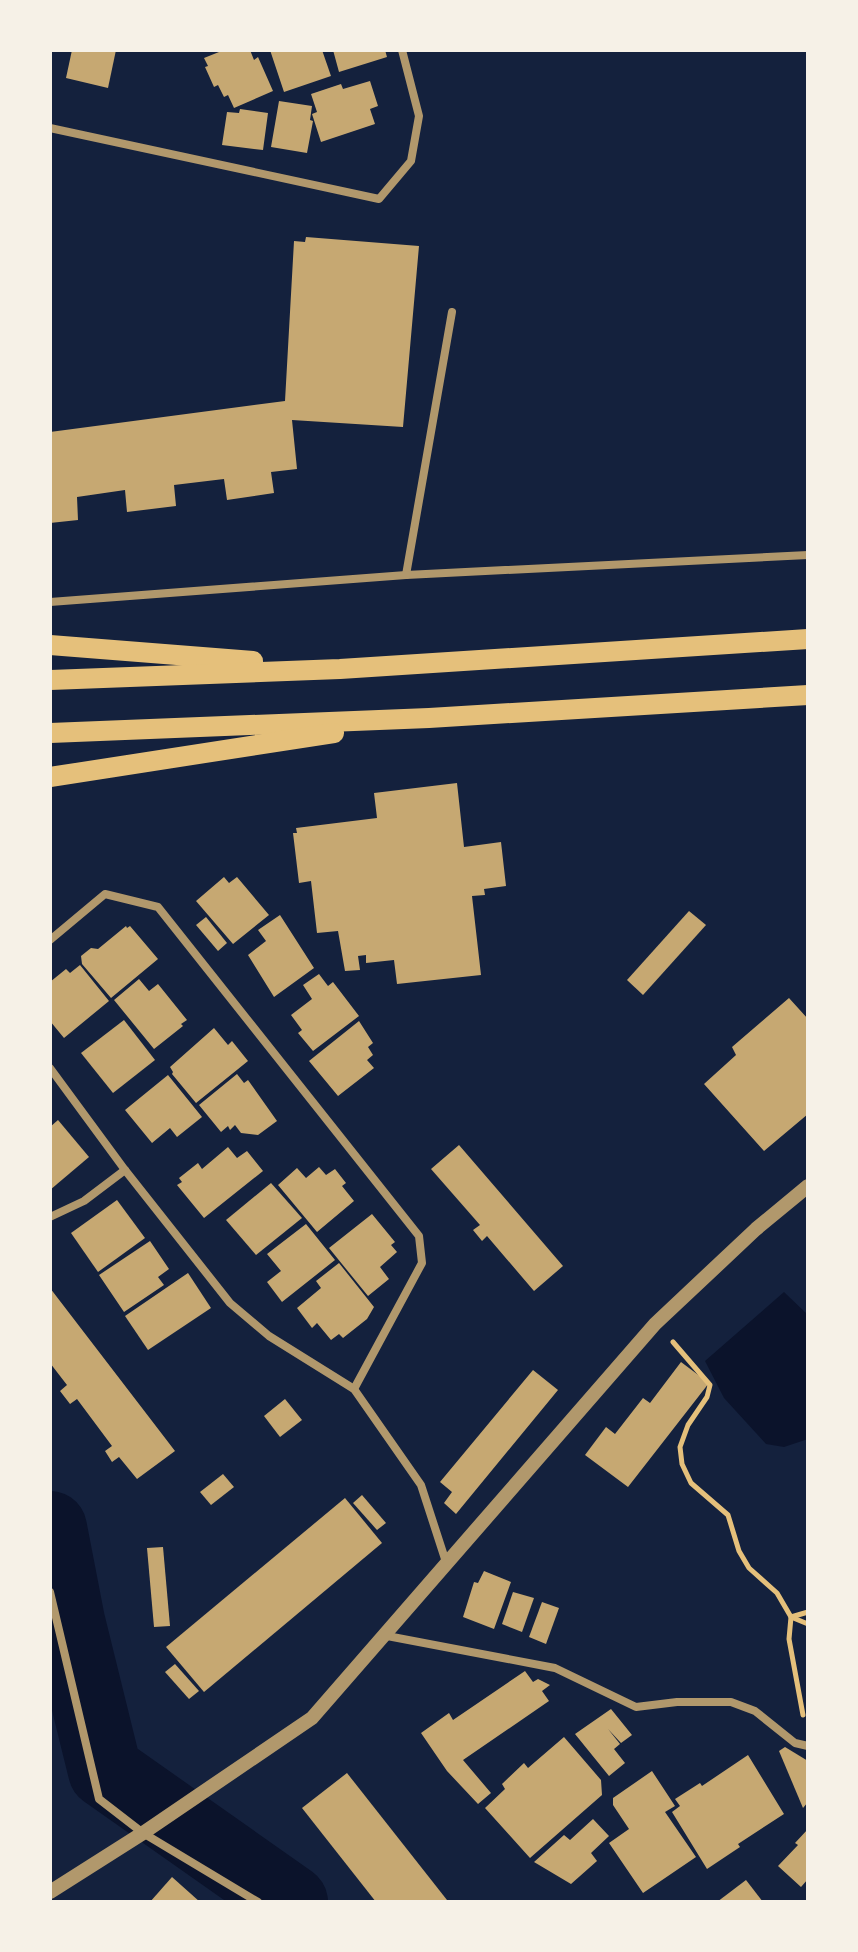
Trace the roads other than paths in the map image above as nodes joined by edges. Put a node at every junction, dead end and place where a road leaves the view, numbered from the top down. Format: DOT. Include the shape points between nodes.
graph roads {
  1 [pos="402,50"];
  2 [pos="50,128"];
  3 [pos="452,312"];
  4 [pos="808,555"];
  5 [pos="406,575"];
  6 [pos="50,602"];
  7 [pos="808,639"];
  8 [pos="50,645"];
  9 [pos="340,669"];
  10 [pos="50,680"];
  11 [pos="808,695"];
  12 [pos="429,718"];
  13 [pos="50,733"];
  14 [pos="50,777"];
  15 [pos="50,940"];
  16 [pos="50,1068"];
  17 [pos="125,1170"];
  18 [pos="808,1186"];
  19 [pos="50,1217"];
  20 [pos="354,1389"];
  21 [pos="446,1562"];
  22 [pos="50,1592"];
  23 [pos="382,1635"];
  24 [pos="808,1746"];
  25 [pos="143,1833"];
  26 [pos="50,1892"];
  27 [pos="258,1902"];
  1 -- 2 [label="street" via="419,116 411,161 379,199"];
  3 -- 5 [label="street"];
  4 -- 5 [label="street"];
  5 -- 6 [label="street"];
  7 -- 9 [label="main road"];
  8 -- 9 [label="main road"];
  9 -- 10 [label="main road"];
  11 -- 12 [label="main road"];
  12 -- 13 [label="main road"];
  12 -- 14 [label="main road"];
  15 -- 20 [label="street" via="105,894 158,907 419,1236 422,1263"];
  16 -- 17 [label="street"];
  17 -- 19 [label="street" via="84,1201"];
  17 -- 20 [label="street" via="230,1303 269,1336"];
  18 -- 21 [label="street" via="655,1324"];
  20 -- 21 [label="street" via="421,1485"];
  21 -- 23 [label="street"];
  22 -- 25 [label="street" via="99,1799"];
  23 -- 24 [label="street" via="555,1668 636,1707 731,1702 755,1711 795,1743"];
  23 -- 25 [label="street" via="312,1718"];
  25 -- 26 [label="street"];
  25 -- 27 [label="street"];
}
